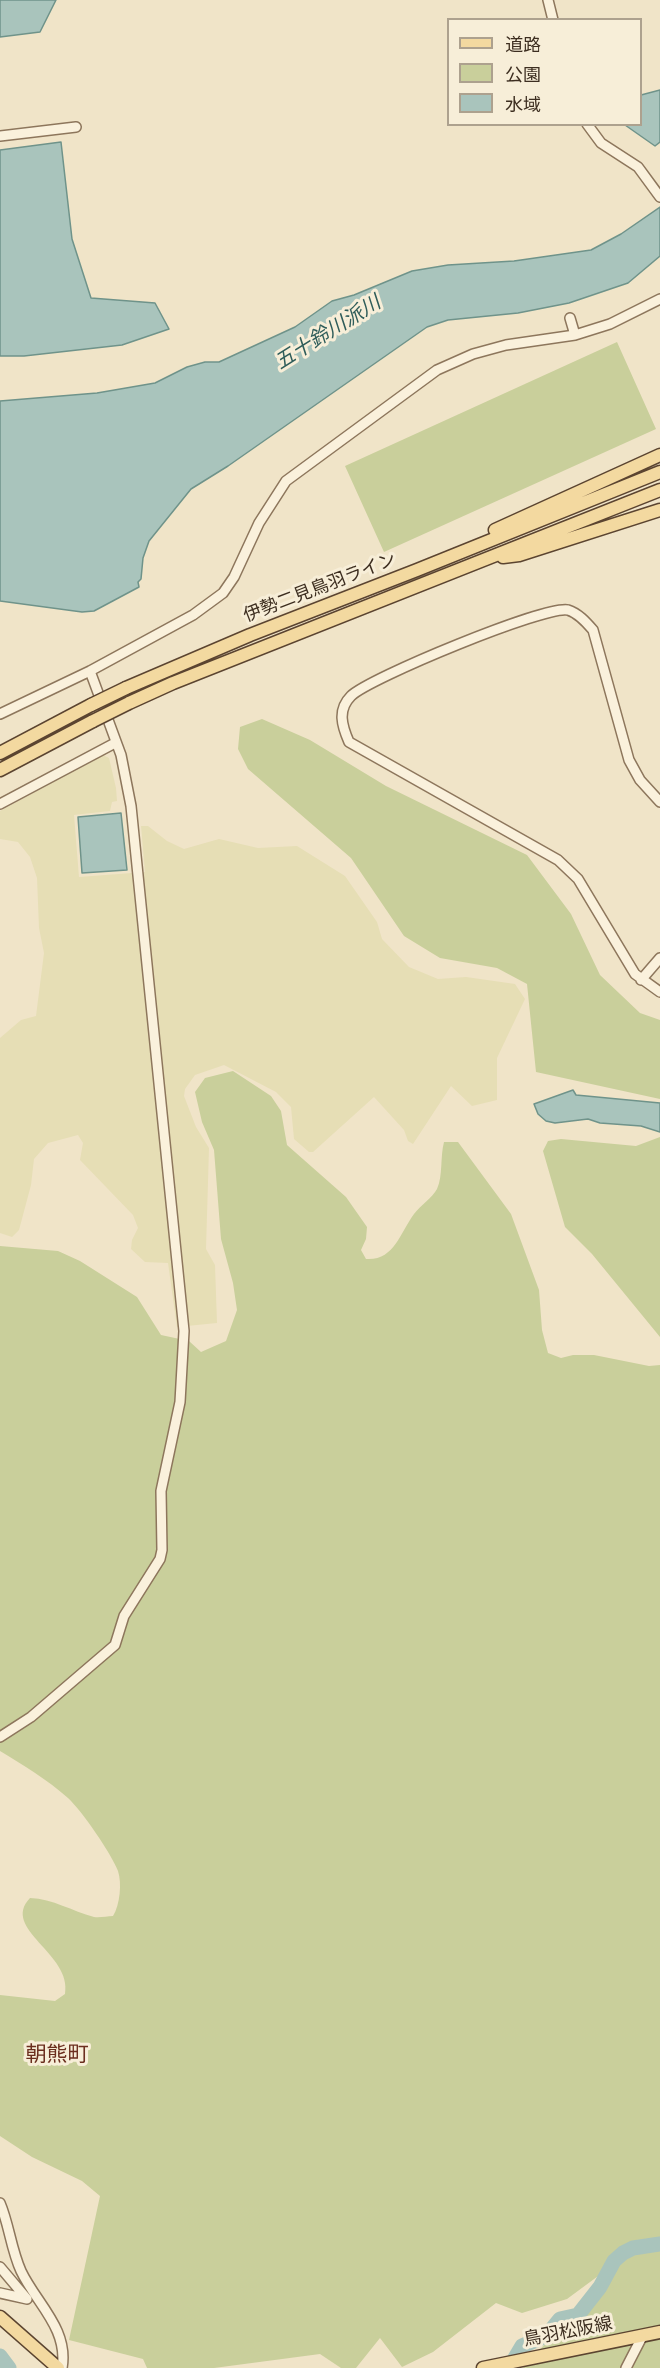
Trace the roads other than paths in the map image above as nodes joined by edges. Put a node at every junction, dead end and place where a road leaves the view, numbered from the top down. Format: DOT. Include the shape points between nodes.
graph roads {
  1 [pos="548,0"];
  2 [pos="553,18"];
  3 [pos="588,126"];
  4 [pos="76,127"];
  5 [pos="0,136"];
  6 [pos="657,193"];
  7 [pos="660,299"];
  8 [pos="570,318"];
  9 [pos="575,335"];
  10 [pos="660,455"];
  11 [pos="660,472"];
  12 [pos="660,490"];
  13 [pos="660,510"];
  14 [pos="479,561"];
  15 [pos="417,570"];
  16 [pos="90,671"];
  17 [pos="0,714"];
  18 [pos="115,742"];
  19 [pos="0,753"];
  20 [pos="0,770"];
  21 [pos="660,802"];
  22 [pos="0,804"];
  23 [pos="660,958"];
  24 [pos="641,980"];
  25 [pos="660,992"];
  26 [pos="0,1737"];
  27 [pos="0,2203"];
  28 [pos="0,2267"];
  29 [pos="0,2293"];
  30 [pos="27,2299"];
  31 [pos="41,2302"];
  32 [pos="0,2317"];
  33 [pos="660,2332"];
  34 [pos="644,2335"];
  35 [pos="60,2368"];
  36 [pos="483,2368"];
  37 [pos="626,2368"];
  1 -- 2 [label="street"];
  3 -- 6 [label="street" via="601,143 638,167"];
  4 -- 5 [label="street"];
  7 -- 9 [label="street" via="610,324"];
  8 -- 9 [label="street"];
  9 -- 16 [label="street" via="506,345 437,370 286,481 223,593 194,615"];
  10 -- 15 [label="main road"];
  11 -- 15 [label="main road, 伊勢二見鳥羽ライン"];
  12 -- 14 [label="main road, 伊勢二見鳥羽ライン"];
  13 -- 14 [label="main road" via="519,555"];
  14 -- 20 [label="main road, 伊勢二見鳥羽ライン, bridge" via="173,683"];
  15 -- 19 [label="main road, 伊勢二見鳥羽ライン, bridge" via="250,634 126,688"];
  16 -- 17 [label="street"];
  16 -- 18 [label="street"];
  18 -- 22 [label="street"];
  18 -- 26 [label="street" via="122,755 131,806 184,1316 180,1402 162,1482 160,1559 124,1616 115,1645 31,1717"];
  21 -- 24 [label="street" via="640,780 629,760 593,630 567,610 531,618 435,654 368,684 351,696 343,708 342,726 349,742 558,860 578,879"];
  23 -- 24 [label="street"];
  24 -- 25 [label="street"];
  27 -- 31 [label="street" via="20,2270"];
  28 -- 30 [label="street"];
  29 -- 30 [label="street"];
  30 -- 31 [label="street"];
  31 -- 35 [label="street" via="62,2343"];
  32 -- 35 [label="main road"];
  33 -- 34 [label="main road, 鳥羽松阪線"];
  34 -- 36 [label="main road, 鳥羽松阪線"];
  34 -- 37 [label="street"];
}
